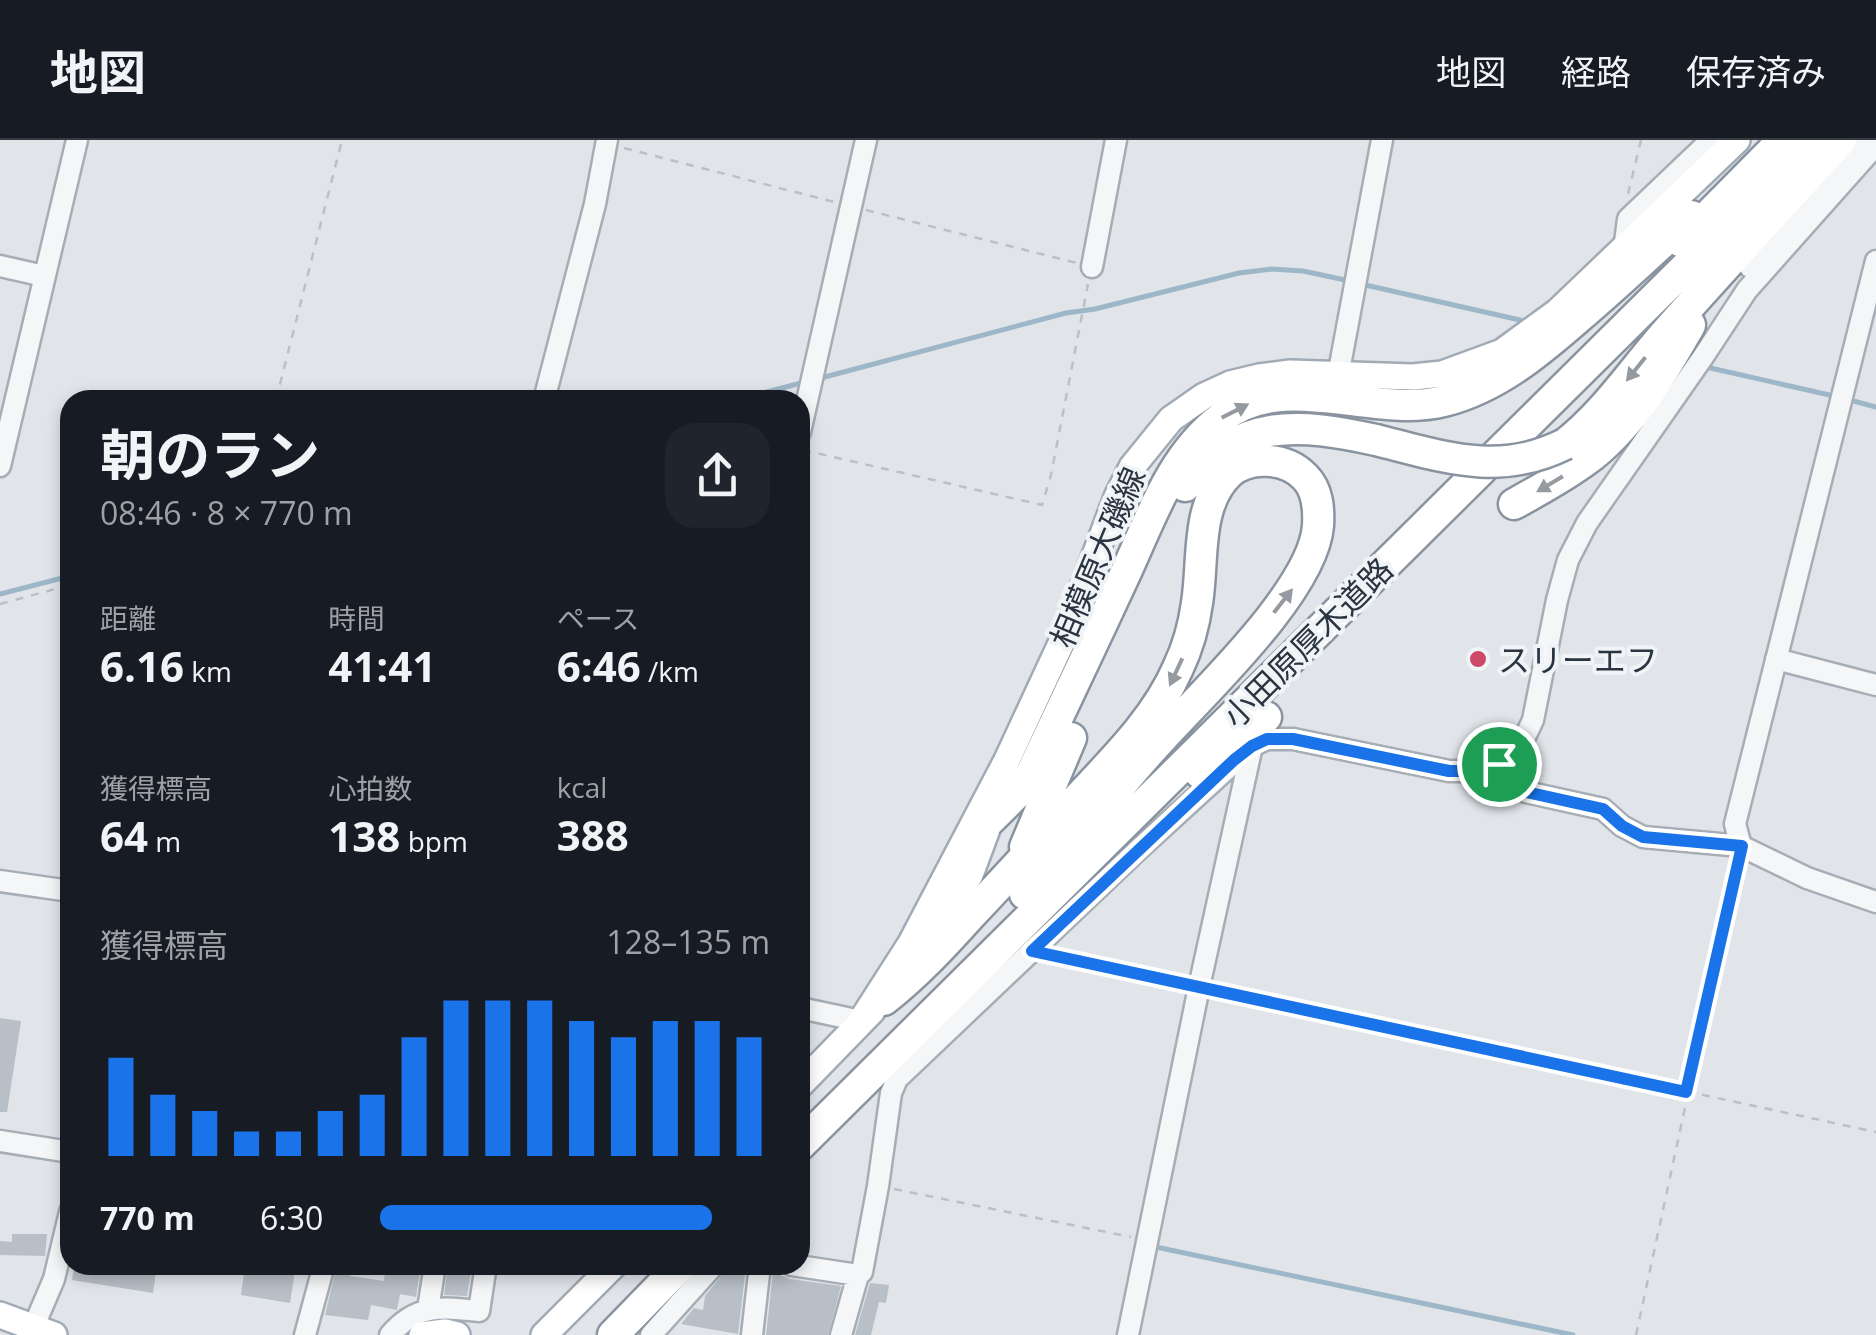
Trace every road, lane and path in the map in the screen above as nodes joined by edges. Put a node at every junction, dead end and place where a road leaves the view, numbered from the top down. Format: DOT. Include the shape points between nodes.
graph roads {
  1 [pos="77,140"];
  2 [pos="342,140"];
  3 [pos="607,140"];
  4 [pos="866,140"];
  5 [pos="1116,140"];
  6 [pos="1382,140"];
  7 [pos="1641,140"];
  8 [pos="1711,140"];
  9 [pos="1737,140"];
  10 [pos="1780,140"];
  11 [pos="1814,140"];
  12 [pos="1840,140"];
  13 [pos="1861,140"];
  14 [pos="1876,144"];
  15 [pos="1628,220"];
  16 [pos="1624,250"];
  17 [pos="1876,261"];
  18 [pos="0,266"];
  19 [pos="1092,267"];
  20 [pos="1718,275"];
  21 [pos="44,276"];
  22 [pos="1703,357"];
  23 [pos="1338,376"];
  24 [pos="279,390"];
  25 [pos="547,390"];
  26 [pos="809,390"];
  27 [pos="810,452"];
  28 [pos="0,466"];
  29 [pos="1514,504"];
  30 [pos="60,588"];
  31 [pos="0,604"];
  32 [pos="1776,659"];
  33 [pos="1876,684"];
  34 [pos="1266,717"];
  35 [pos="1252,746"];
  36 [pos="1007,760"];
  37 [pos="1499,764"];
  38 [pos="992,819"];
  39 [pos="1742,846"];
  40 [pos="1067,867"];
  41 [pos="0,881"];
  42 [pos="1004,882"];
  43 [pos="60,890"];
  44 [pos="1876,902"];
  45 [pos="911,943"];
  46 [pos="1032,951"];
  47 [pos="1199,987"];
  48 [pos="810,1008"];
  49 [pos="872,1011"];
  50 [pos="810,1075"];
  51 [pos="1686,1092"];
  52 [pos="810,1109"];
  53 [pos="1876,1132"];
  54 [pos="810,1135"];
  55 [pos="0,1141"];
  56 [pos="60,1150"];
  57 [pos="878,1186"];
  58 [pos="1148,1241"];
  59 [pos="60,1254"];
  60 [pos="810,1268"];
  61 [pos="321,1275"];
  62 [pos="433,1275"];
  63 [pos="485,1275"];
  64 [pos="604,1275"];
  65 [pos="646,1275"];
  66 [pos="671,1275"];
  67 [pos="705,1275"];
  68 [pos="759,1275"];
  69 [pos="858,1275"];
  70 [pos="428,1309"];
  71 [pos="0,1315"];
  72 [pos="45,1332"];
  73 [pos="544,1333"];
  74 [pos="305,1335"];
  75 [pos="390,1335"];
  76 [pos="422,1335"];
  77 [pos="457,1335"];
  78 [pos="588,1335"];
  79 [pos="613,1335"];
  80 [pos="651,1335"];
  81 [pos="752,1335"];
  82 [pos="842,1335"];
  83 [pos="1128,1335"];
  84 [pos="1636,1335"];
  1 -- 21 [label="street"];
  2 -- 24 [label="path"];
  3 -- 25 [label="street"];
  4 -- 26 [label="street"];
  5 -- 19 [label="street"];
  6 -- 23 [label="street"];
  7 -- 15 [label="path"];
  8 -- 15 [label="street"];
  9 -- 16 [label="main road, 相模原大磯線"];
  38 -- 10 [label="highway, one-way" via="1032,772 1169,480 1202,434 1255,401 1289,395 1416,406 1482,387 1546,345"];
  10 -- 40 [label="highway, 小田原厚木道路"];
  11 -- 40 [label="highway, 小田原厚木道路" via="1296,653"];
  12 -- 20 [label="highway"];
  13 -- 22 [label="street" via="1738,281"];
  14 -- 22 [label="street" via="1746,290"];
  15 -- 16 [label="street"];
  16 -- 23 [label="main road, 相模原大磯線" via="1502,352 1442,374"];
  17 -- 32 [label="street"];
  18 -- 21 [label="street"];
  19 -- 27 [label="path" via="1042,506"];
  20 -- 29 [label="highway, one-way" via="1630,417 1595,453"];
  20 -- 42 [label="highway, one-way, bridge" via="1587,427 1541,456 1492,463 1294,428 1254,434 1202,464 1167,517"];
  21 -- 28 [label="street"];
  22 -- 37 [label="street" via="1580,535 1557,600 1533,720 1523,742"];
  23 -- 36 [label="main road, 相模原大磯線" via="1290,374 1230,384 1170,418 1117,496 1065,635"];
  30 -- 31 [label="path"];
  32 -- 33 [label="street"];
  32 -- 39 [label="street" via="1735,824"];
  34 -- 40 [label="highway" via="1143,821"];
  35 -- 37 [label="street" via="1293,739 1449,771"];
  35 -- 46 [label="street"];
  35 -- 47 [label="street"];
  36 -- 38 [label="main road, 相模原大磯線"];
  36 -- 45 [label="main road, 相模原大磯線"];
  37 -- 39 [label="street" via="1526,792 1603,809 1643,837"];
  38 -- 45 [label="main road"];
  38 -- 49 [label="main road, 相模原大磯線" via="970,875 924,950"];
  39 -- 44 [label="street"];
  39 -- 51 [label="path"];
  40 -- 42 [label="highway, one-way" via="1119,786 1297,583 1314,552 1318,509 1305,476 1288,465 1249,462 1218,486 1206,519 1189,640 1166,694"];
  40 -- 52 [label="highway, 小田原厚木道路"];
  40 -- 54 [label="highway, 小田原厚木道路"];
  41 -- 43 [label="street"];
  42 -- 49 [label="highway"];
  45 -- 49 [label="main road, 相模原大磯線"];
  46 -- 47 [label="path"];
  46 -- 57 [label="street" via="897,1078"];
  47 -- 51 [label="path"];
  47 -- 58 [label="street"];
  48 -- 49 [label="street"];
  49 -- 50 [label="main road, 相模原大磯線"];
  51 -- 53 [label="path"];
  51 -- 84 [label="path"];
  55 -- 56 [label="street"];
  57 -- 58 [label="path"];
  57 -- 69 [label="street"];
  58 -- 83 [label="street"];
  59 -- 72 [label="street" via="39,1314"];
  60 -- 69 [label="street"];
  61 -- 74 [label="street"];
  62 -- 70 [label="street"];
  63 -- 70 [label="street" via="480,1311"];
  64 -- 73 [label="main road"];
  65 -- 78 [label="highway"];
  66 -- 79 [label="highway"];
  67 -- 80 [label="street"];
  68 -- 81 [label="street"];
  69 -- 82 [label="street"];
  70 -- 75 [label="street" via="403,1320"];
  71 -- 72 [label="main road"];
  76 -- 77 [label="main road"];
}
